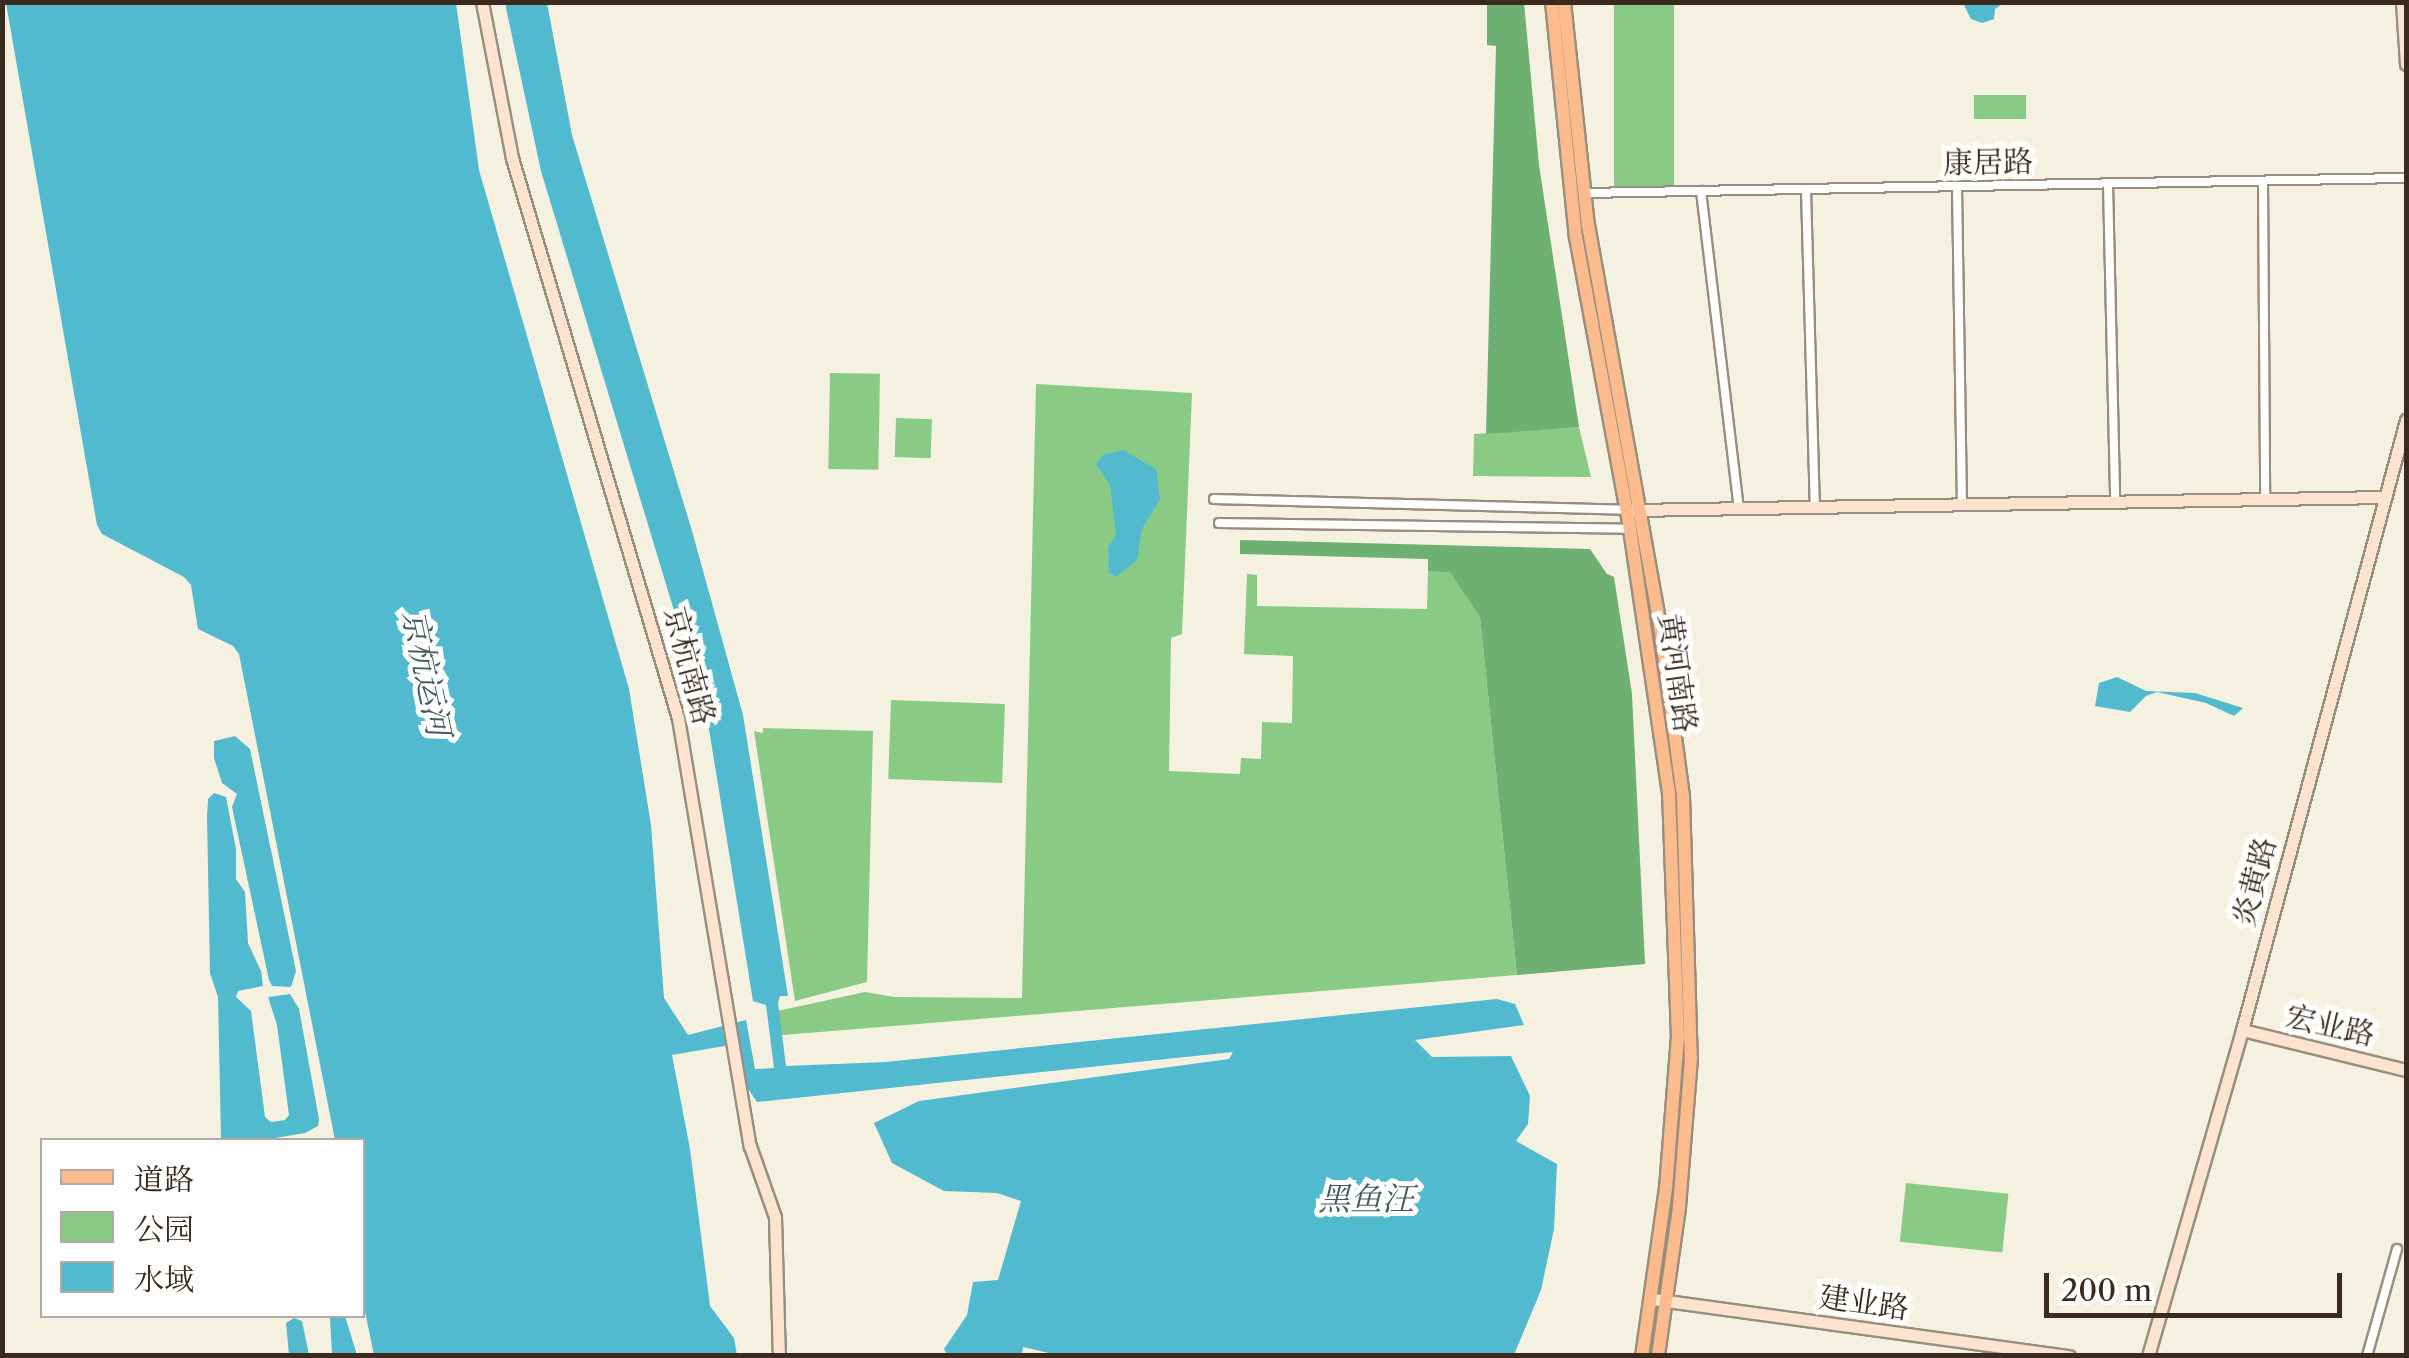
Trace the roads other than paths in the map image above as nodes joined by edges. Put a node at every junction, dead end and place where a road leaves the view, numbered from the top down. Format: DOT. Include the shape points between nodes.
graph roads {
  1 [pos="482,2"];
  2 [pos="1552,2"];
  3 [pos="1564,2"];
  4 [pos="2402,2"];
  5 [pos="2406,64"];
  6 [pos="2406,178"];
  7 [pos="2263,181"];
  8 [pos="2108,184"];
  9 [pos="1957,187"];
  10 [pos="1806,190"];
  11 [pos="1701,192"];
  12 [pos="1576,194"];
  13 [pos="2406,422"];
  14 [pos="2385,497"];
  15 [pos="1214,499"];
  16 [pos="2265,499"];
  17 [pos="2115,502"];
  18 [pos="1962,504"];
  19 [pos="1815,507"];
  20 [pos="1739,508"];
  21 [pos="1634,510"];
  22 [pos="1220,523"];
  23 [pos="1636,529"];
  24 [pos="2242,1030"];
  25 [pos="2406,1070"];
  26 [pos="2397,1249"];
  27 [pos="1660,1300"];
  28 [pos="779,1356"];
  29 [pos="1642,1356"];
  30 [pos="1658,1356"];
  31 [pos="2069,1356"];
  32 [pos="2148,1356"];
  33 [pos="2367,1356"];
  1 -- 28 [label="street, 京杭南路" via="512,158 678,718 750,1146 774,1217"];
  2 -- 12 [label="main road, 黄河南路"];
  3 -- 12 [label="main road, 黄河南路"];
  4 -- 5 [label="street"];
  6 -- 7 [label="street, 康居路"];
  7 -- 8 [label="street, 康居路"];
  7 -- 16 [label="street"];
  8 -- 9 [label="street, 康居路"];
  8 -- 17 [label="street"];
  9 -- 10 [label="street, 康居路"];
  9 -- 18 [label="street"];
  10 -- 11 [label="street, 康居路"];
  10 -- 19 [label="street"];
  11 -- 12 [label="street, 康居路"];
  11 -- 20 [label="street"];
  12 -- 21 [label="main road, 黄河南路"];
  13 -- 14 [label="street, 炎黄路"];
  14 -- 16 [label="street"];
  14 -- 24 [label="street, 炎黄路"];
  15 -- 21 [label="street"];
  16 -- 17 [label="street"];
  17 -- 18 [label="street"];
  18 -- 19 [label="street"];
  19 -- 20 [label="street"];
  20 -- 21 [label="street"];
  21 -- 23 [label="main road, 黄河南路"];
  22 -- 23 [label="street"];
  23 -- 27 [label="main road, 黄河南路" via="1669,792 1675,901 1676,1077"];
  24 -- 25 [label="street, 宏业路"];
  24 -- 32 [label="street, 炎黄路"];
  26 -- 33 [label="street"];
  27 -- 29 [label="main road, 黄河南路"];
  27 -- 30 [label="main road, 黄河南路"];
  27 -- 31 [label="street, 建业路"];
}
